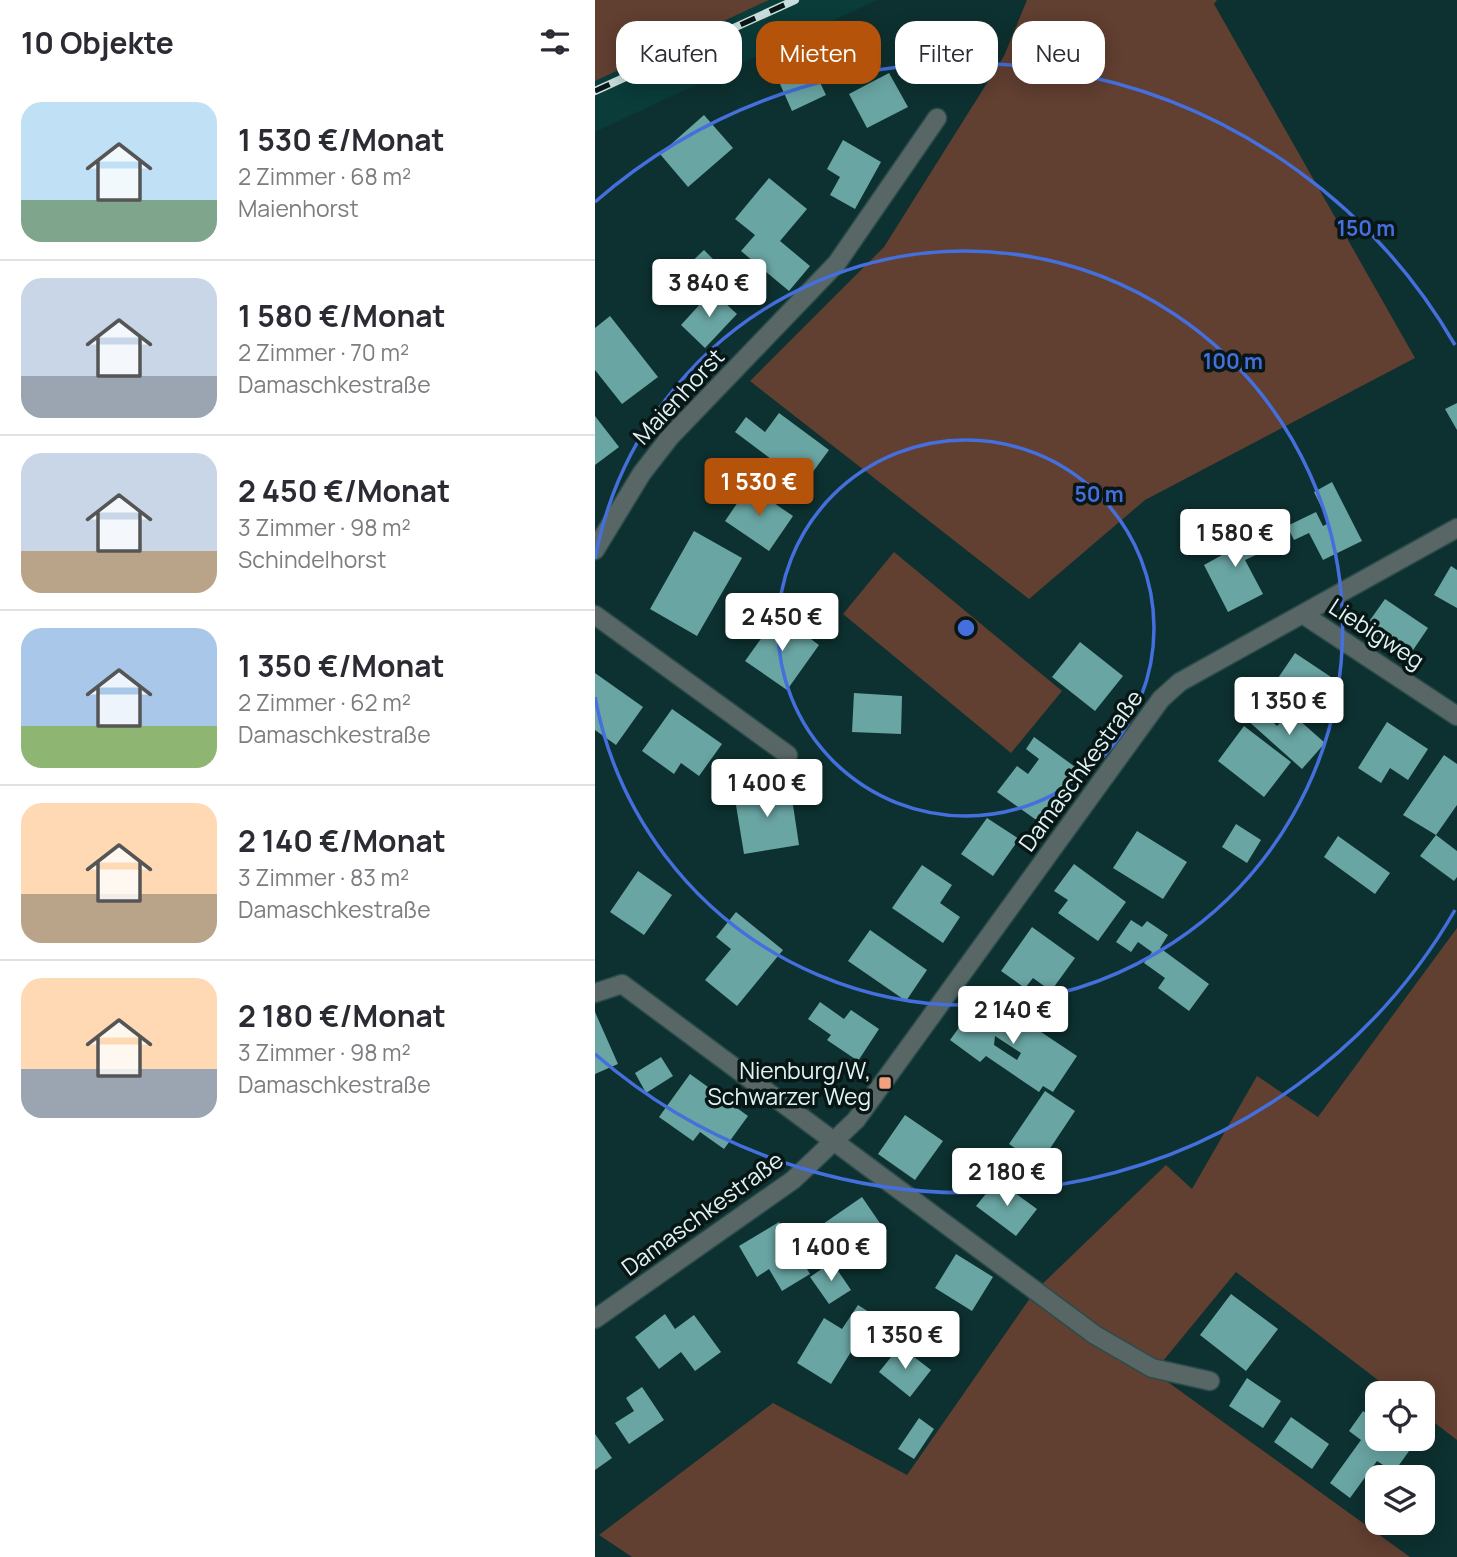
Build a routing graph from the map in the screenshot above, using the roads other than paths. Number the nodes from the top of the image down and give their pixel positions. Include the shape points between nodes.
1 (937, 118) dead end
2 (1457, 528) edge
3 (595, 550) edge
4 (595, 615) edge
5 (1304, 615) junction
6 (1457, 716) edge
7 (788, 755) dead end
8 (595, 993) edge
9 (834, 1143) junction
10 (595, 1319) edge
11 (1210, 1381) dead end

1 - 3 street, Maienhorst via 837,263 670,438 642,473
2 - 5 street, Damaschkestraße
4 - 7 street
5 - 6 street, Liebigweg
5 - 9 street, Damaschkestraße via 1180,682 1161,699 885,1083
8 - 9 street via 622,984
9 - 10 street, Damaschkestraße via 793,1180
9 - 11 street via 1095,1335 1153,1368

